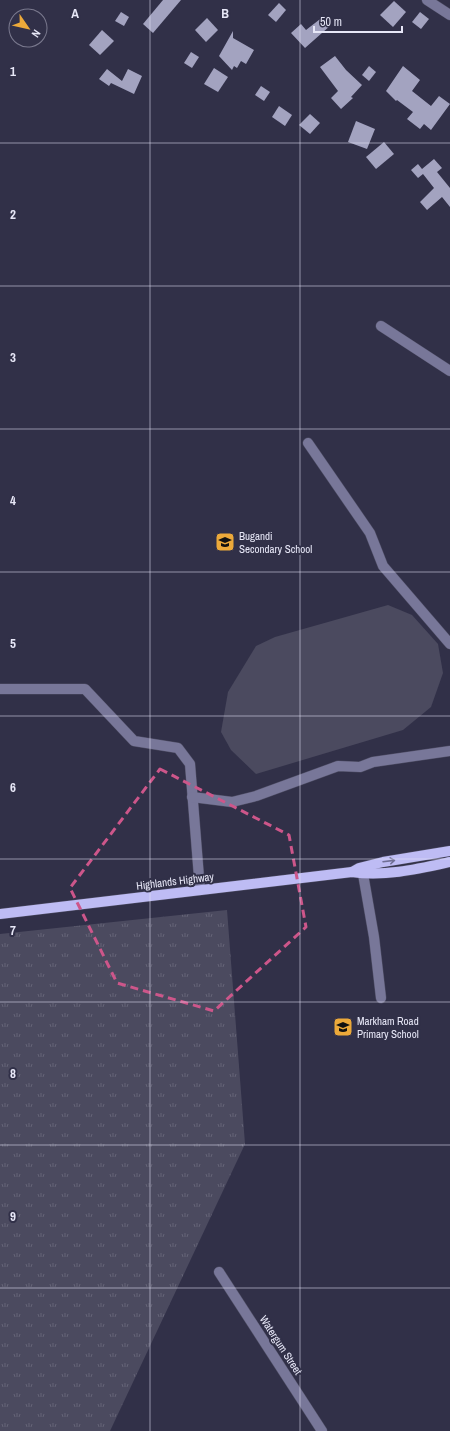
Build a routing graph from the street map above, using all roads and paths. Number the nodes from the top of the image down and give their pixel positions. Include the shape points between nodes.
1 (428, 0) edge
2 (450, 15) edge
3 (381, 326) dead end
4 (450, 371) edge
5 (308, 442) dead end
6 (450, 644) edge
7 (0, 689) edge
8 (450, 751) edge
9 (192, 796) junction
10 (450, 851) edge
11 (450, 862) edge
12 (352, 872) junction
13 (363, 874) junction
14 (200, 890) junction
15 (0, 914) edge
16 (381, 998) dead end
17 (219, 1272) dead end
18 (322, 1431) edge

1 - 2 street
3 - 4 street
5 - 6 street via 370,533 383,566
7 - 9 street via 85,689 134,741 178,748 190,764
8 - 9 street via 373,762 360,767 338,766 256,796 232,802
9 - 14 street
12 -> 10 main road, Highlands Highway via 383,862
11 - 13 main road, Highlands Highway via 388,873
12 - 13 main road, Highlands Highway
12 - 14 main road, Highlands Highway
13 - 16 street
14 - 15 main road, Highlands Highway
17 - 18 street, Watergum Street

